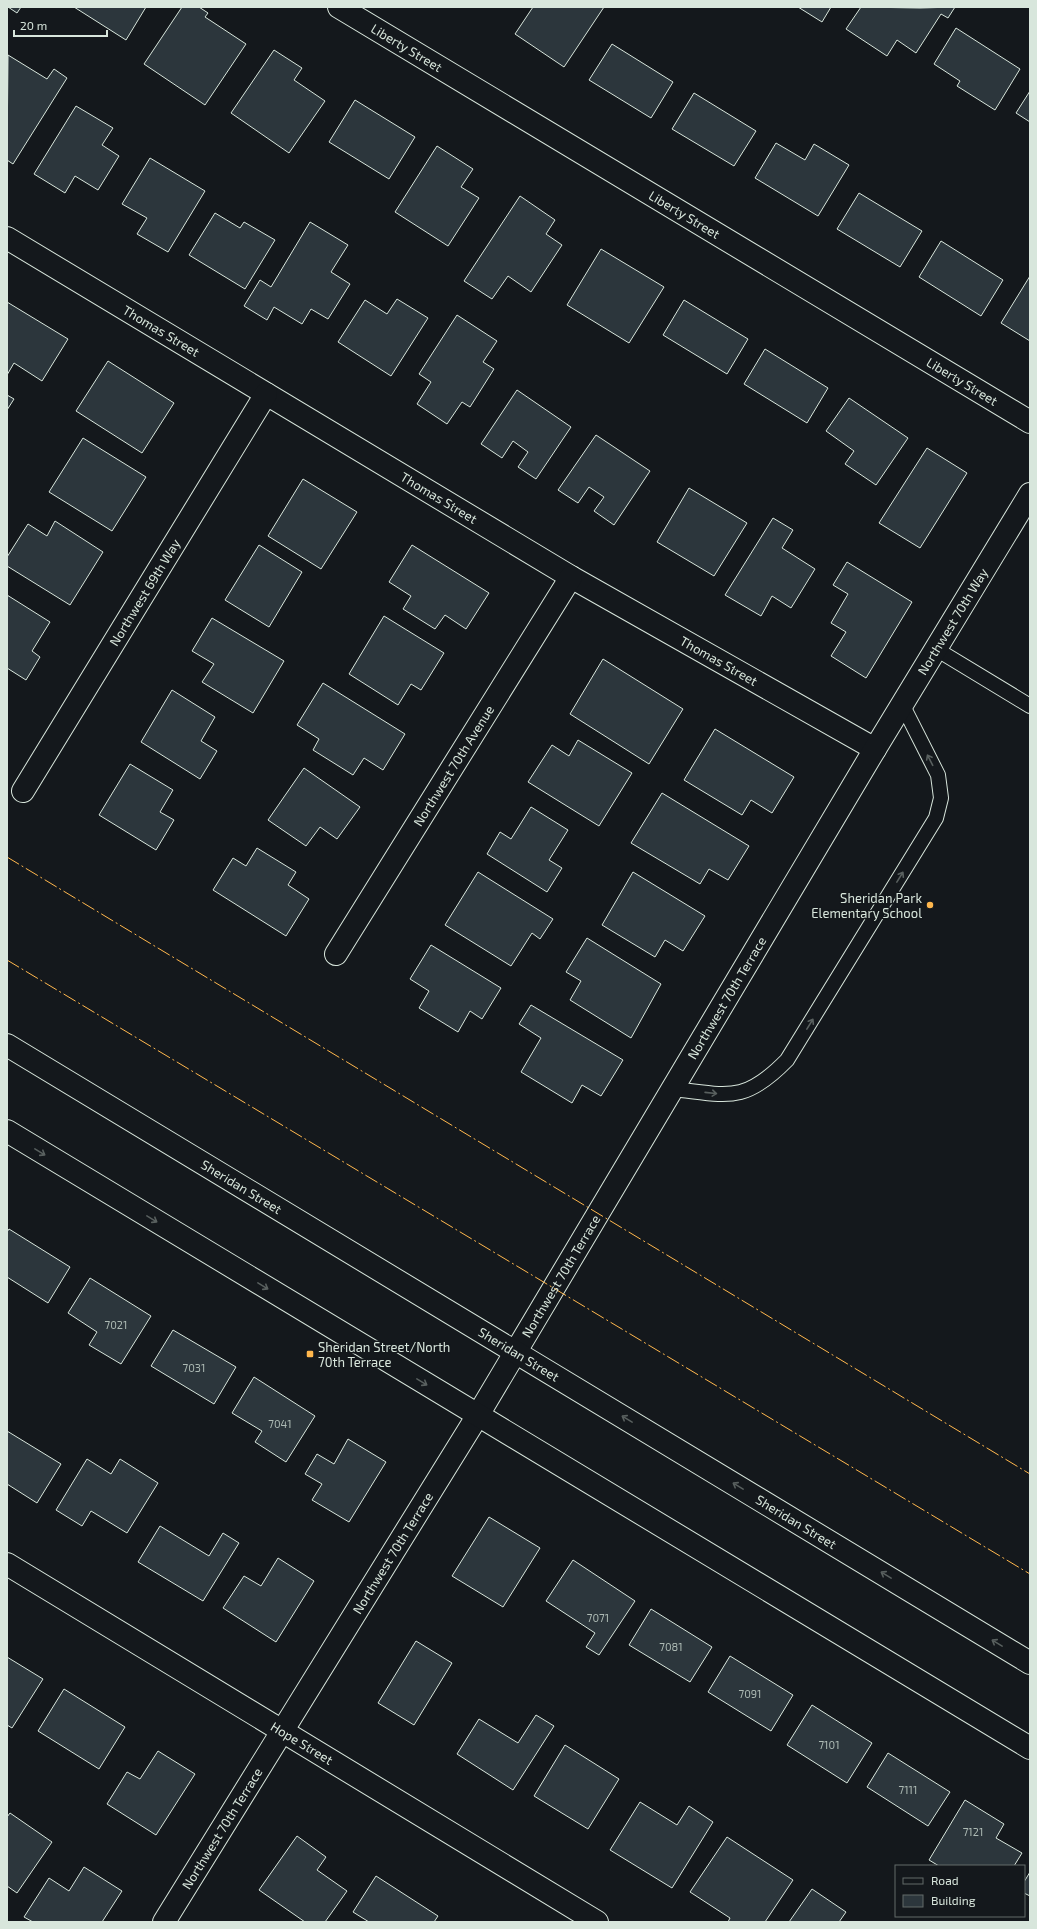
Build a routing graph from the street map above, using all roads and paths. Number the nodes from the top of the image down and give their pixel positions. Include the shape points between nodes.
1 (339, 7) edge
2 (7, 238) edge
3 (266, 394) junction
4 (1030, 422) edge
5 (1030, 494) edge
6 (571, 577) junction
7 (936, 649) junction
8 (902, 704) junction
9 (1030, 706) edge
10 (875, 749) junction
11 (23, 791) dead end
12 (336, 954) dead end
13 (7, 1045) edge
14 (673, 1089) junction
15 (7, 1132) edge
16 (516, 1351) junction
17 (478, 1415) junction
18 (7, 1564) edge
19 (1030, 1663) edge
20 (282, 1730) junction
21 (1030, 1748) edge
22 (164, 1922) edge
23 (597, 1922) edge

1 - 4 street, Liberty Street
2 - 3 street, Thomas Street
3 - 6 street, Thomas Street
3 - 11 street, Northwest 69th Way
5 - 7 street, Northwest 70th Way
6 - 10 street, Thomas Street
6 - 12 street, Northwest 70th Avenue
7 - 8 street, Northwest 70th Way
7 - 9 lane
8 - 10 street, Northwest 70th Way
14 -> 8 lane via 728,1095 751,1089 769,1079 787,1060 936,818 941,798 938,775
10 - 14 street, Northwest 70th Terrace
13 - 16 street, Sheridan Street
14 - 16 street, Northwest 70th Terrace
15 -> 17 street
16 - 17 street, Northwest 70th Terrace
19 -> 16 street, Sheridan Street
17 - 20 street, Northwest 70th Terrace
17 - 21 street
18 - 20 street, Hope Street
20 - 22 street, Northwest 70th Terrace
20 - 23 street, Hope Street

